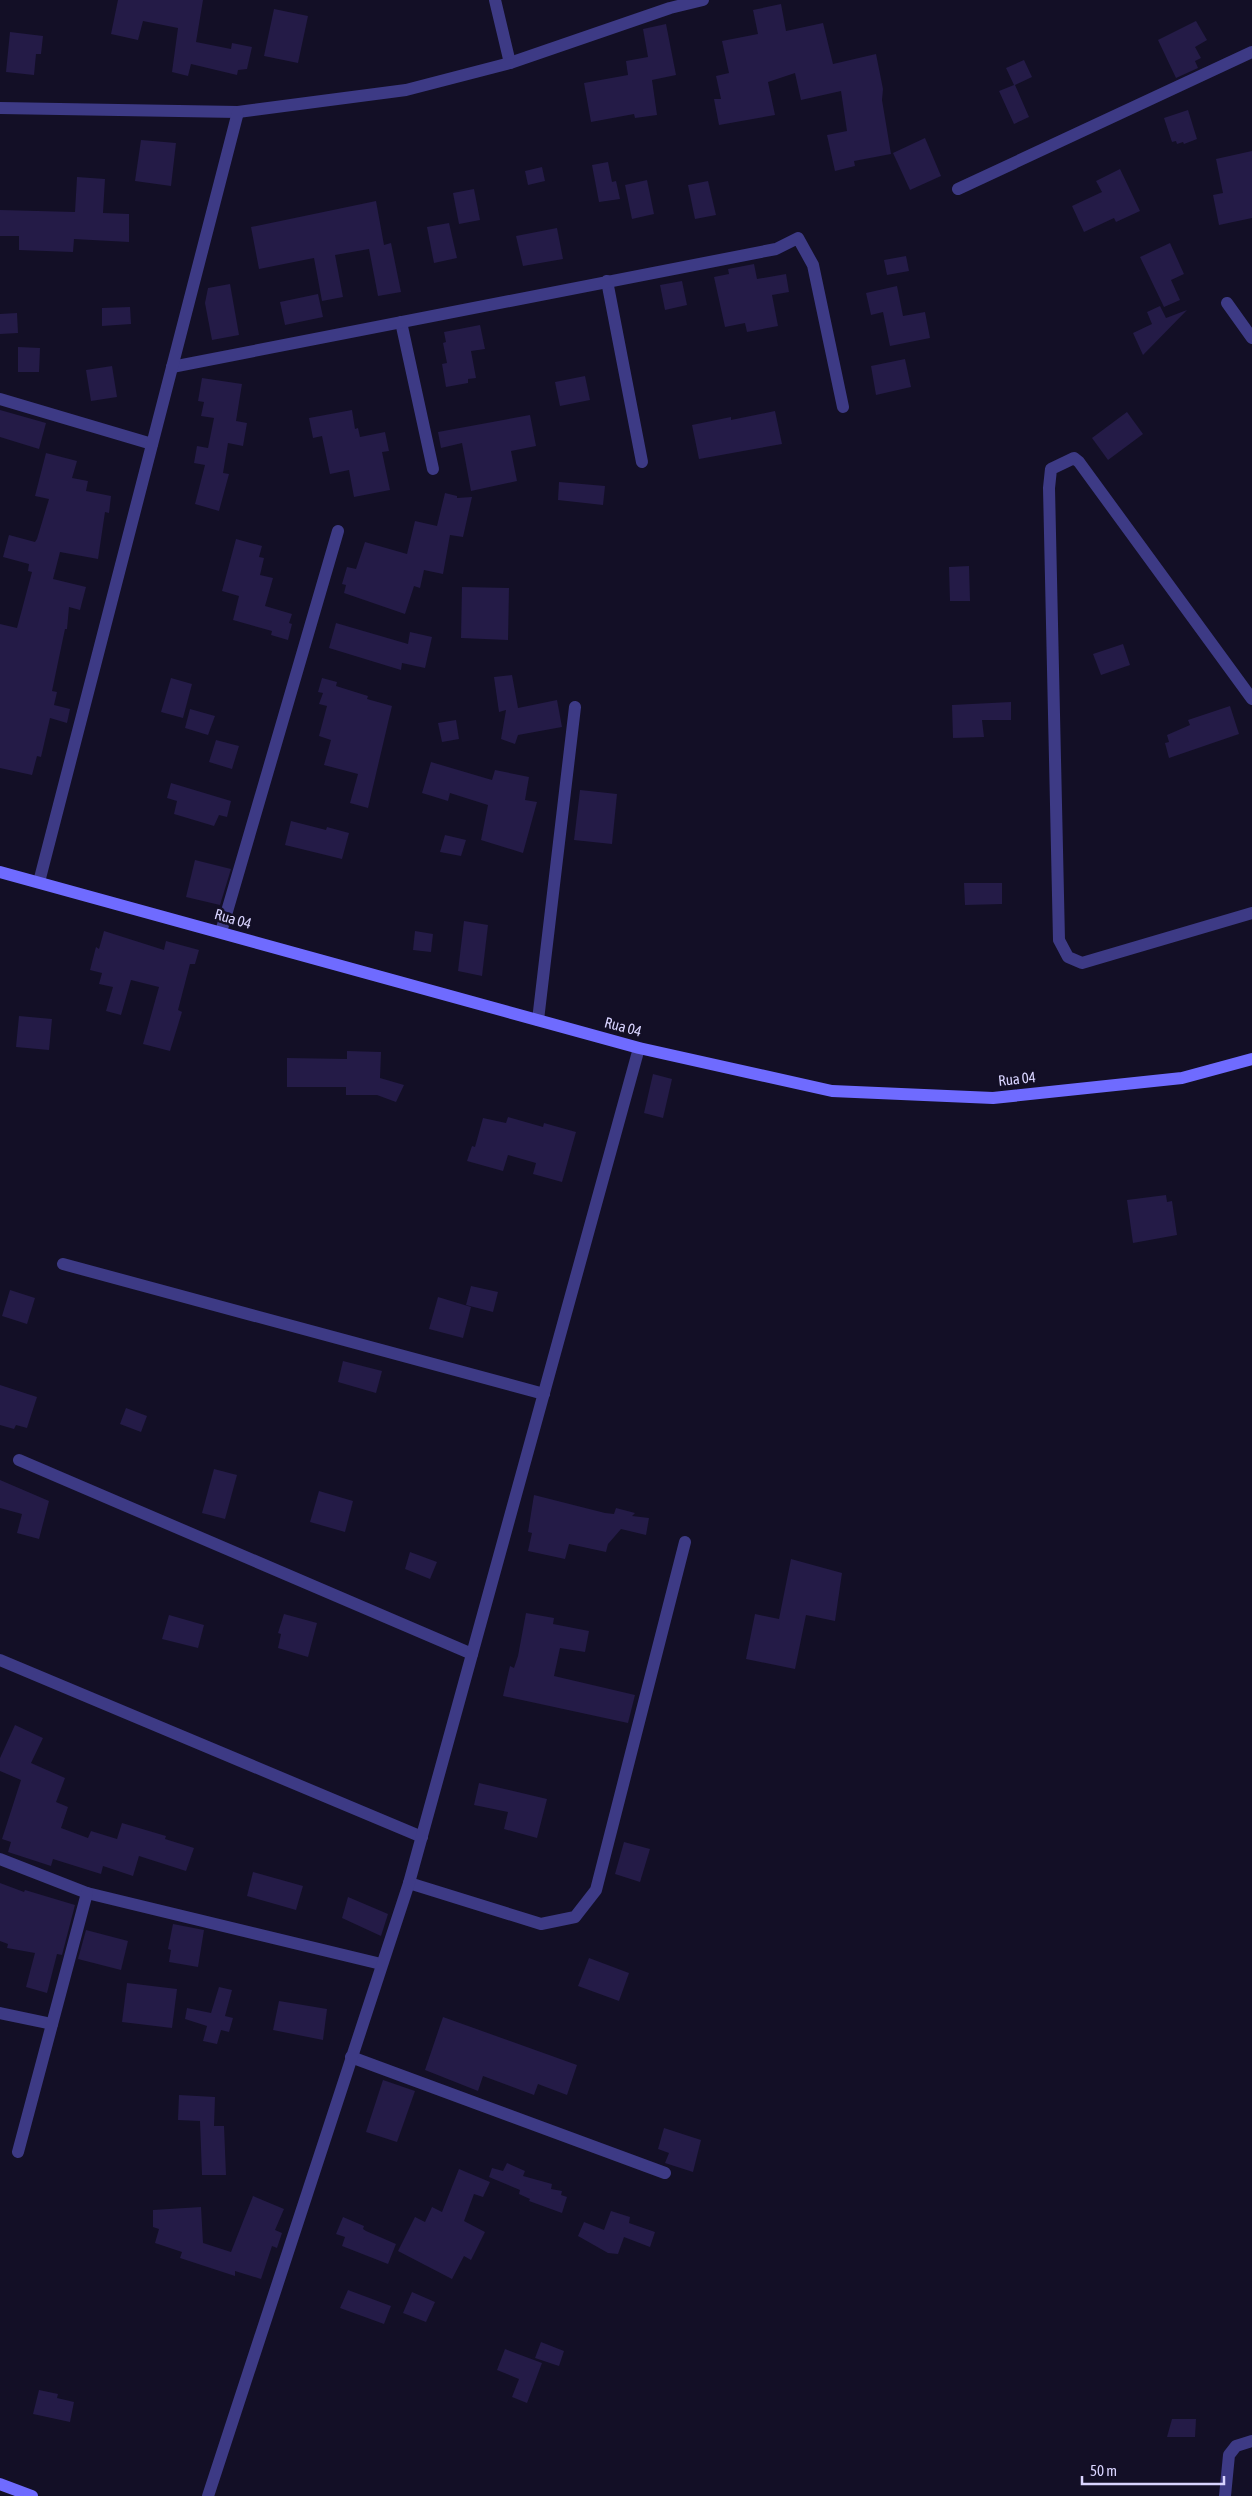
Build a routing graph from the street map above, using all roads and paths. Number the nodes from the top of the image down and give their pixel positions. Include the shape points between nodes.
1 (495, 0) edge
2 (703, 0) edge
3 (1252, 52) edge
4 (510, 63) junction
5 (0, 108) edge
6 (238, 112) junction
7 (958, 189) dead end
8 (607, 281) junction
9 (1226, 303) dead end
10 (401, 322) junction
11 (1252, 338) edge
12 (172, 367) junction
13 (0, 399) edge
14 (844, 407) dead end
15 (152, 444) junction
16 (642, 462) dead end
17 (433, 469) dead end
18 (338, 532) dead end
19 (1252, 699) edge
20 (575, 707) dead end
21 (0, 872) edge
22 (39, 882) junction
23 (1252, 913) edge
24 (221, 932) junction
25 (538, 1020) junction
26 (639, 1048) junction
27 (1252, 1059) edge
28 (63, 1264) dead end
29 (544, 1394) junction
30 (19, 1460) dead end
31 (684, 1542) dead end
32 (472, 1654) junction
33 (0, 1660) edge
34 (422, 1837) junction
35 (0, 1859) edge
36 (409, 1883) junction
37 (87, 1892) junction
38 (381, 1964) junction
39 (0, 2013) edge
40 (52, 2024) junction
41 (351, 2057) junction
42 (18, 2152) dead end
43 (665, 2173) dead end
44 (1252, 2441) edge
45 (0, 2484) edge
46 (32, 2496) edge
47 (208, 2496) edge
48 (1225, 2496) edge

1 - 4 street
2 - 4 street via 670,8
3 - 7 street
4 - 6 street via 406,90
5 - 6 street
6 - 12 street
8 - 10 street
8 - 14 street via 776,248 798,238 813,265
8 - 16 street
9 - 11 street
10 - 12 street
10 - 17 street
12 - 15 street
13 - 15 street
15 - 22 street
18 - 24 street
19 - 23 street via 1079,462 1074,458 1052,469 1049,488 1059,940 1068,957 1082,963
20 - 25 street
21 - 22 street, Rua 04
22 - 24 street, Rua 04
24 - 25 street, Rua 04
25 - 26 street, Rua 04
26 - 27 street, Rua 04 via 832,1091 993,1098 1182,1078
26 - 29 street
28 - 29 street
29 - 32 street
30 - 32 street
31 - 36 street via 596,1890 575,1917 541,1924
32 - 34 street
33 - 34 street
34 - 36 street
35 - 37 street
36 - 38 street
37 - 38 street
37 - 40 street
38 - 41 street
39 - 40 street
40 - 42 street
41 - 43 street
41 - 47 street
44 - 48 street via 1236,2446 1229,2455
45 - 46 street

